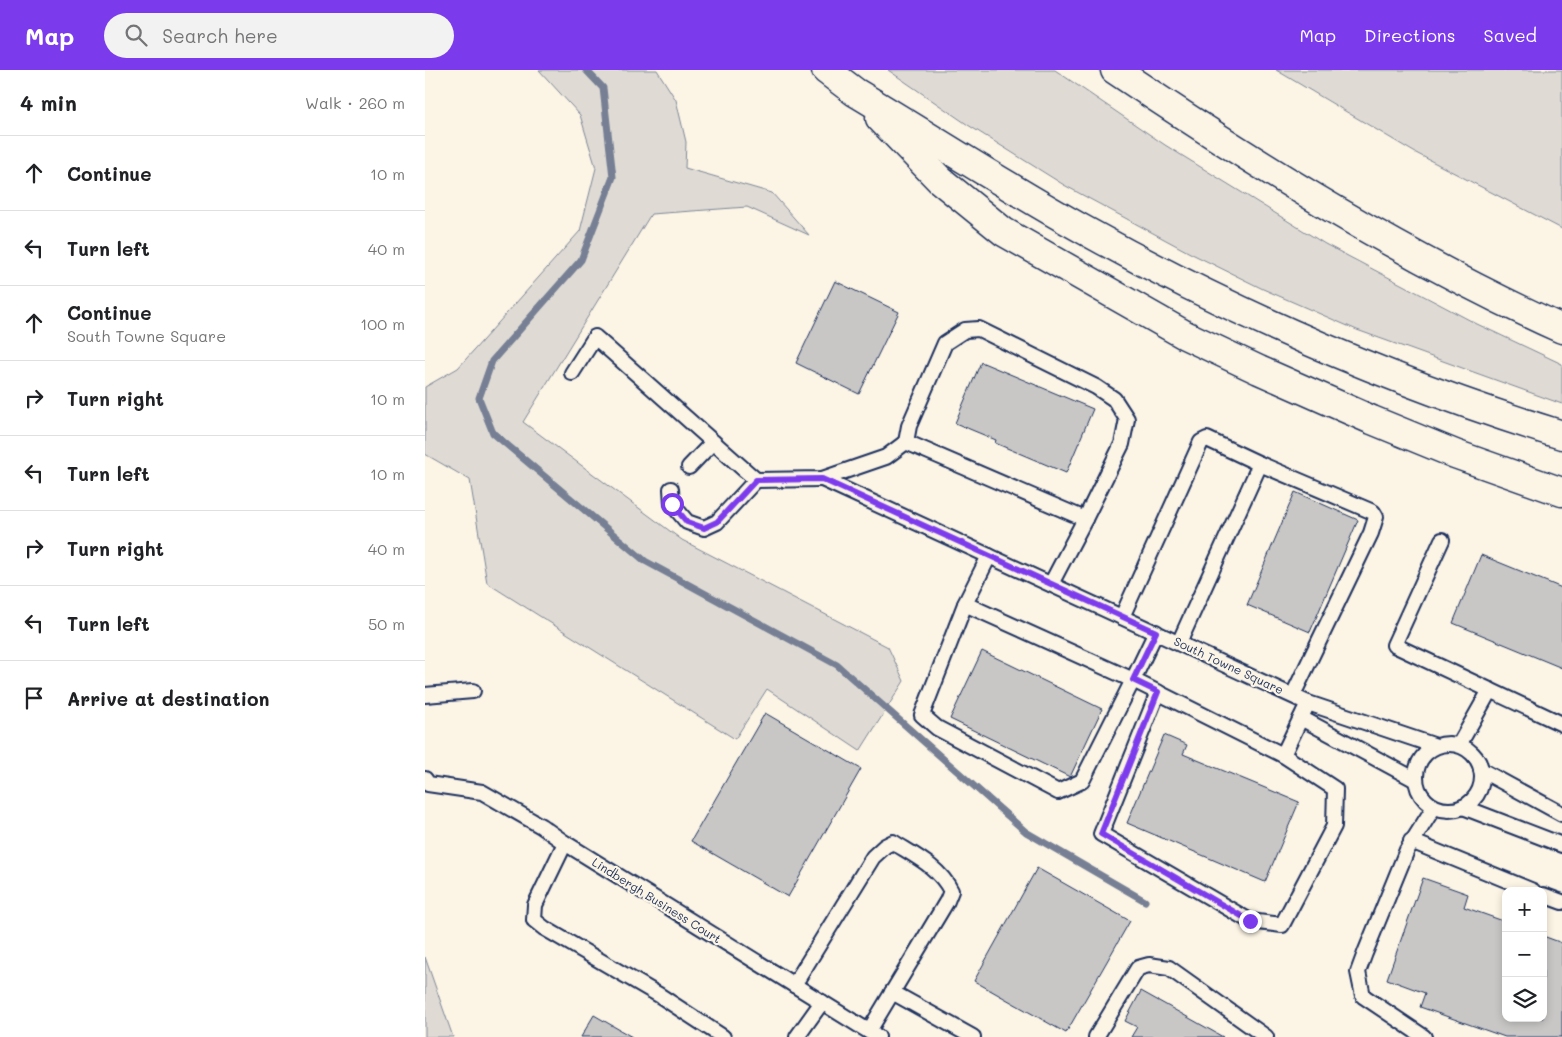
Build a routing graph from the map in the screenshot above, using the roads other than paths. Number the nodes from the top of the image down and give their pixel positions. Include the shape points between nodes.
1 (826, 70) edge
2 (1115, 70) edge
3 (855, 92) junction
4 (1532, 315) junction
5 (1562, 323) edge
6 (1562, 329) edge
7 (572, 373) dead end
8 (1562, 434) edge
9 (713, 442) junction
10 (906, 442) junction
11 (1261, 464) junction
12 (689, 467) dead end
13 (822, 479) junction
14 (756, 480) junction
15 (671, 490) dead end
16 (1562, 492) edge
17 (1085, 519) junction
18 (1442, 540) dead end
19 (989, 556) junction
20 (1051, 584) junction
21 (965, 604) junction
22 (1123, 616) junction
23 (1156, 632) junction
24 (1179, 643) junction
25 (1133, 680) junction
26 (1490, 690) junction
27 (473, 691) dead end
28 (1158, 692) junction
29 (425, 695) edge
30 (1293, 695) junction
31 (1308, 703) junction
32 (1301, 718) junction
33 (1562, 724) edge
34 (1459, 745) junction
35 (1436, 746) junction
36 (1283, 755) junction
37 (1481, 770) junction
38 (1416, 780) junction
39 (427, 782) edge
40 (1433, 807) junction
41 (1463, 807) junction
42 (1562, 814) edge
43 (1411, 841) junction
44 (565, 843) junction
45 (1562, 845) edge
46 (1523, 887) edge
47 (1547, 896) edge
48 (1562, 902) edge
49 (794, 985) junction
50 (892, 992) junction
51 (822, 1002) junction
52 (873, 1034) edge
53 (723, 1037) edge
54 (797, 1037) edge
55 (973, 1037) edge
56 (1096, 1037) edge
57 (1266, 1037) edge
58 (1424, 1037) edge

1 - 3 highway
2 - 4 highway via 1308,195 1422,259
3 - 8 highway via 1085,231 1199,290 1333,351 1440,394
3 - 16 highway via 941,180 1004,232 1091,282 1185,335 1259,370 1455,454
4 - 5 highway
4 - 6 highway
7 - 9 lane via 595,337
9 - 12 lane
9 - 14 lane
10 - 13 lane via 886,457
10 - 17 lane
10 - 17 lane via 909,426 945,343 965,330 979,328 1096,387 1114,399 1127,419 1122,444
11 - 22 lane via 1207,439 1201,442
11 - 24 lane
11 - 30 lane via 1373,512 1375,517 1371,533
13 - 14 lane
13 - 19 lane, South Towne Square
14 - 15 lane via 717,522 704,528 687,522 672,504
17 - 20 lane
18 - 26 lane via 1394,645
19 - 20 lane, South Towne Square
19 - 21 lane
20 - 22 lane, South Towne Square
21 - 25 lane
21 - 25 lane via 922,715 937,728 1059,792 1082,781
22 - 23 lane, South Towne Square
23 - 24 lane, South Towne Square
23 - 25 lane
24 - 30 lane, South Towne Square
25 - 28 lane
26 - 33 lane
26 - 34 lane
27 - 29 lane
28 - 36 lane
28 - 36 lane via 1101,834 1250,921 1282,925 1335,826 1335,789
30 - 31 lane, South Towne Square
31 - 32 lane
31 - 35 lane, South Towne Square
32 - 36 lane
32 - 38 lane
34 - 35 lane, South Towne Square
34 - 37 lane via 1477,759
35 - 38 lane via 1419,762
37 - 41 lane via 1479,790
37 - 42 lane
38 - 40 lane via 1424,800
39 - 44 lane, Lindbergh Business Court via 482,792
40 - 41 lane via 1445,810
40 - 43 lane
41 - 45 lane
43 - 46 lane
43 - 58 lane via 1359,972 1363,996
44 - 49 lane, Lindbergh Business Court
44 - 53 lane via 535,905 534,920
47 - 48 lane
49 - 50 lane via 873,857 893,842 936,869 951,890
49 - 51 lane, Lindbergh Business Court
50 - 52 lane
50 - 55 lane
51 - 52 lane, Lindbergh Business Court
51 - 54 lane
56 - 57 lane via 1138,968 1149,965 1169,968

